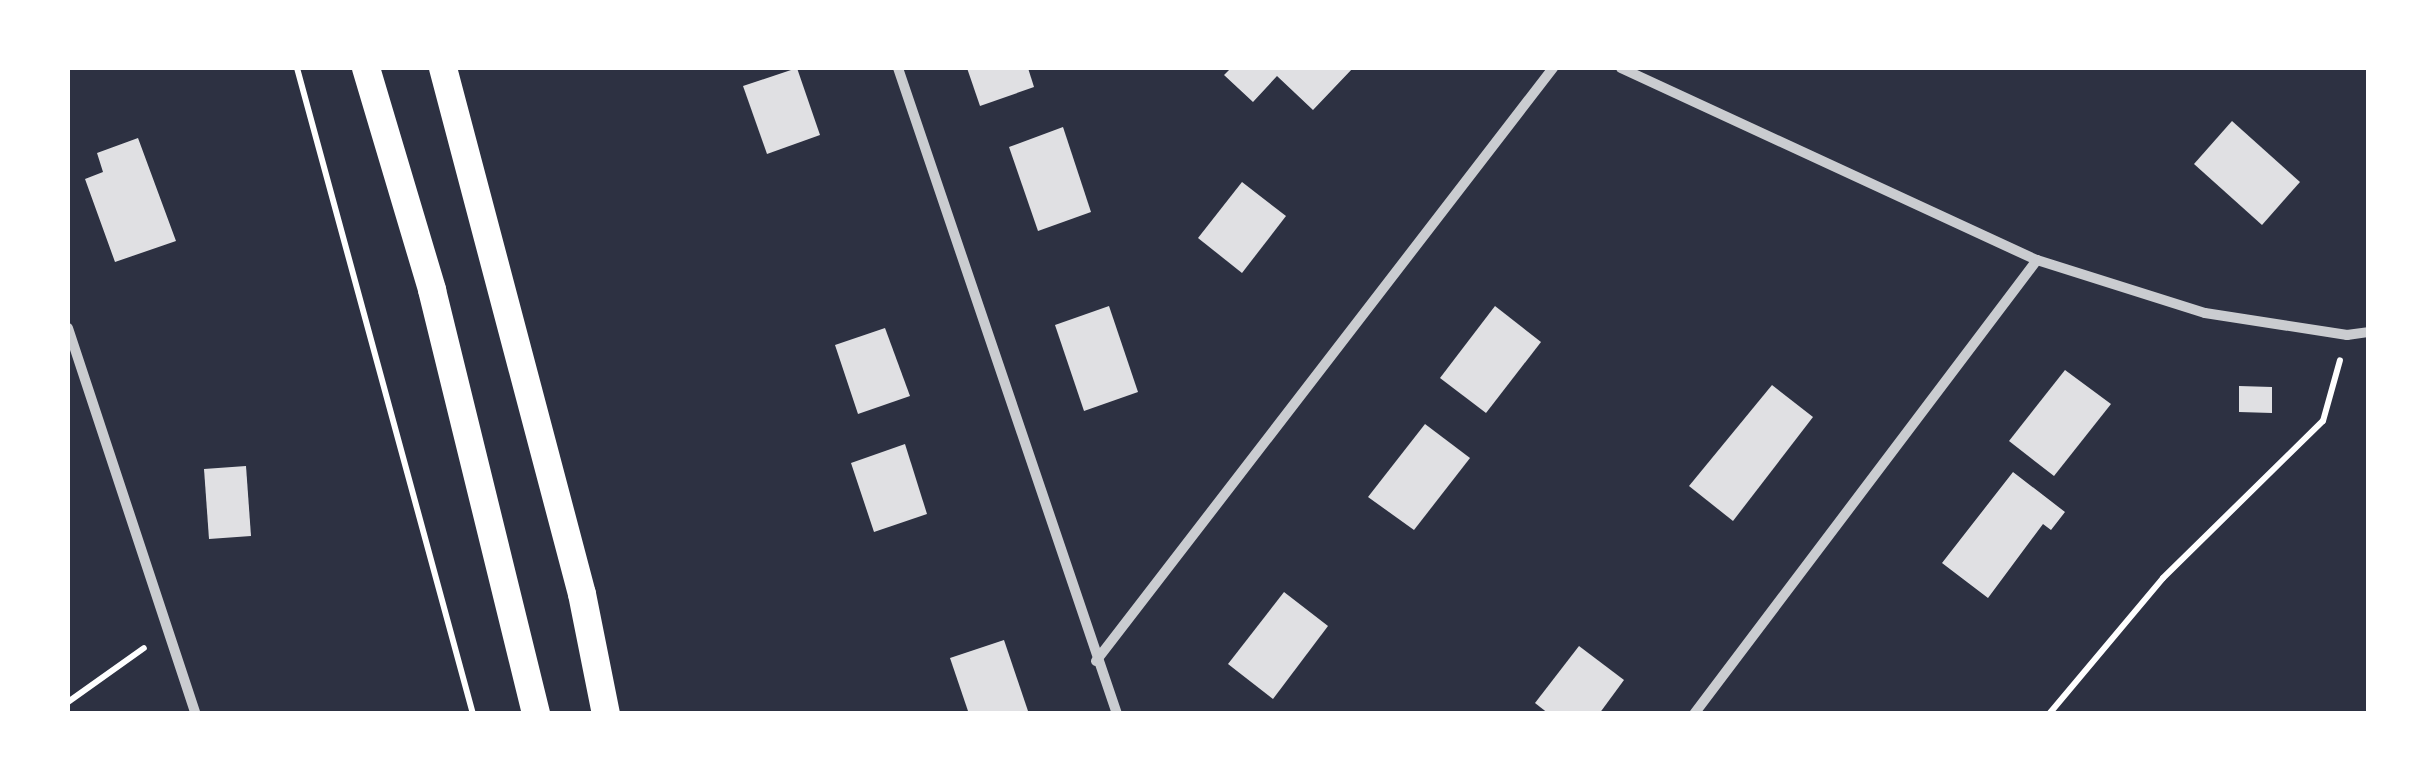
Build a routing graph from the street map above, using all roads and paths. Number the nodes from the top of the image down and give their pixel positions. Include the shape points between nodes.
1 (297, 68) edge
2 (366, 68) edge
3 (443, 68) edge
4 (898, 68) edge
5 (1553, 68) edge
6 (1621, 68) edge
7 (2036, 260) junction
8 (68, 328) edge
9 (2368, 332) edge
10 (2347, 334) junction
11 (168, 630) junction
12 (1096, 661) junction
13 (68, 702) edge
14 (196, 714) edge
15 (473, 714) edge
16 (536, 714) edge
17 (606, 714) edge
18 (1117, 714) edge
19 (1694, 714) edge
20 (2049, 714) edge

1 - 15 path
2 - 16 highway via 442,327
3 - 17 highway via 582,594
4 - 12 street
5 - 12 street
6 - 7 street
7 - 10 street via 2205,313
7 - 19 street
8 - 11 street
9 - 10 street
10 - 20 path via 2322,421 2163,578
11 - 13 path
11 - 14 street
12 - 18 street

